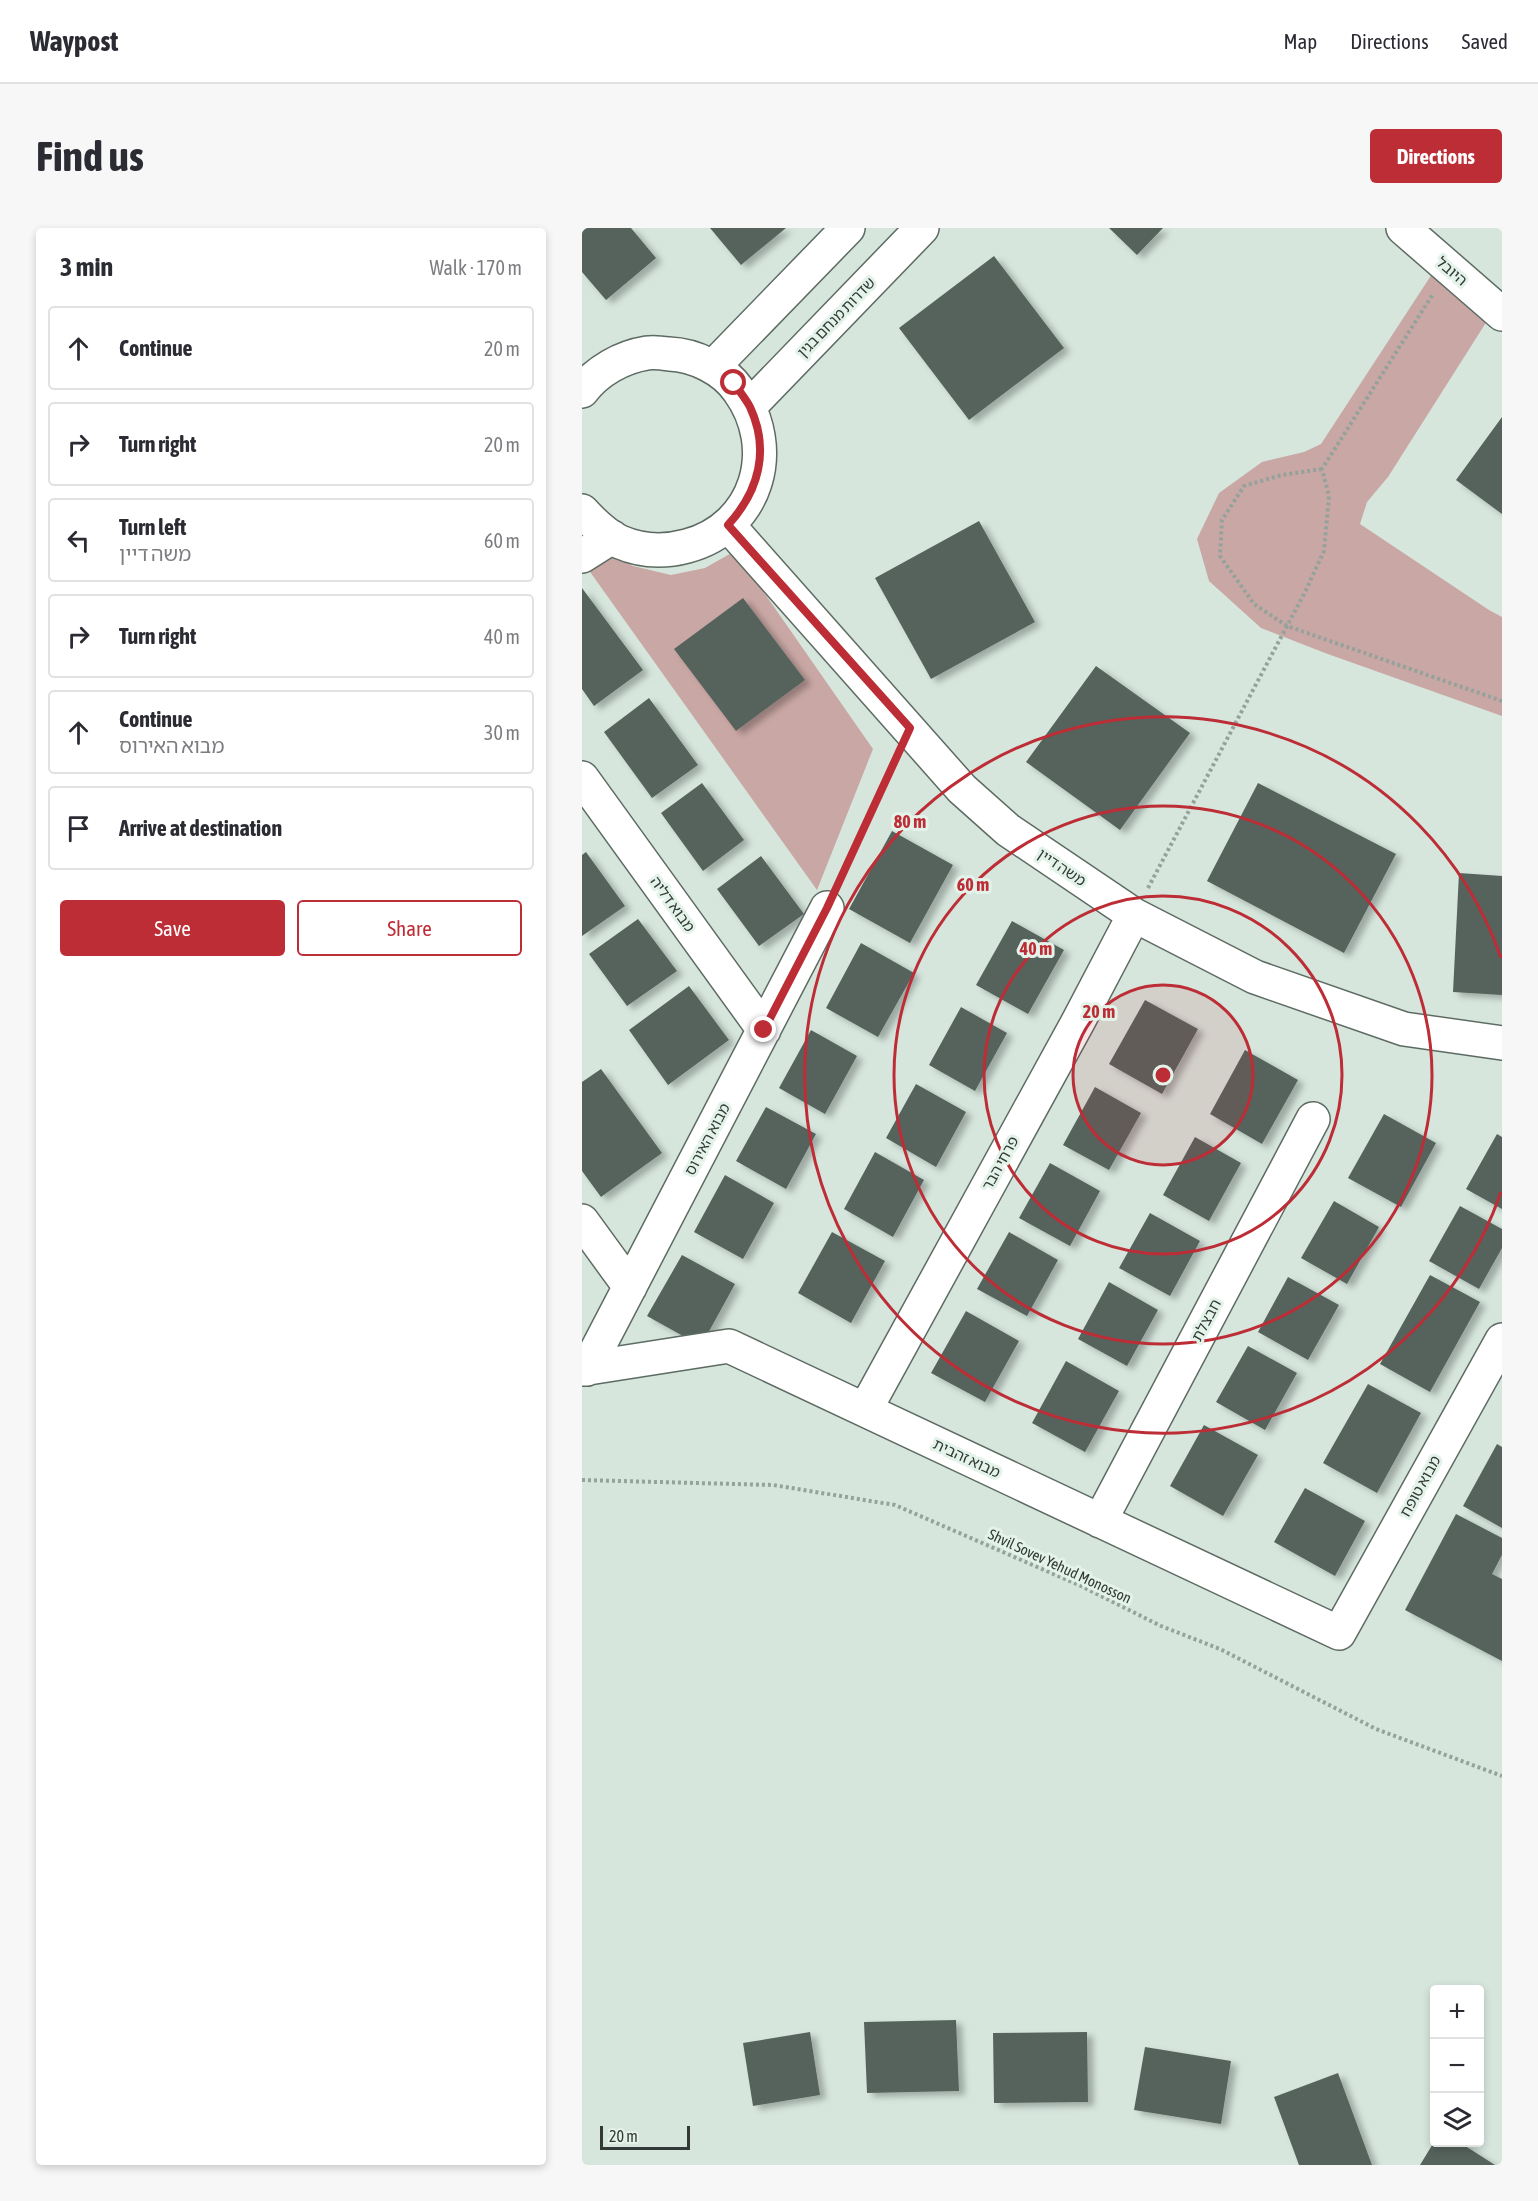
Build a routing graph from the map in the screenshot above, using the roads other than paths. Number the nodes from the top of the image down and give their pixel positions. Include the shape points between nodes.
1 (848, 228) edge
2 (922, 228) edge
3 (1403, 228) edge
4 (1502, 314) edge
5 (712, 367) junction
6 (584, 383) edge
7 (750, 406) junction
8 (582, 511) edge
9 (728, 525) junction
10 (612, 537) junction
11 (582, 556) edge
12 (582, 778) edge
13 (827, 908) road end
14 (1134, 915) junction
15 (764, 1030) junction
16 (1502, 1043) edge
17 (1313, 1119) dead end
18 (582, 1221) edge
19 (630, 1287) junction
20 (1502, 1340) edge
21 (585, 1369) edge
22 (865, 1410) junction
23 (1100, 1521) junction
24 (1339, 1633) joint

1 - 5 street
2 - 7 street, שדרות מנחם בגין
3 - 4 street, היובל
5 - 6 street via 681,354 647,352 615,363
5 - 7 street via 734,383
7 - 9 street via 759,432 760,459 755,485
8 - 10 street
9 - 10 street via 700,543 673,550 646,550
9 - 14 street, משה דיין via 962,789 1008,830
10 - 11 street
12 - 15 street, מבוא דליה
13 - 15 street, מבוא האירוס
14 - 16 street, משה דיין via 1255,977 1404,1029
14 - 22 street, פרחי הבר
15 - 19 street, מבוא האירוס
17 - 23 street, חבצלת
18 - 19 street
19 - 21 street, מבוא האירוס
20 - 24 street, מבוא טופח
21 - 22 street, מבוא זהבית via 729,1346
22 - 23 street, מבוא זהבית
23 - 24 street, מבוא זהבית

